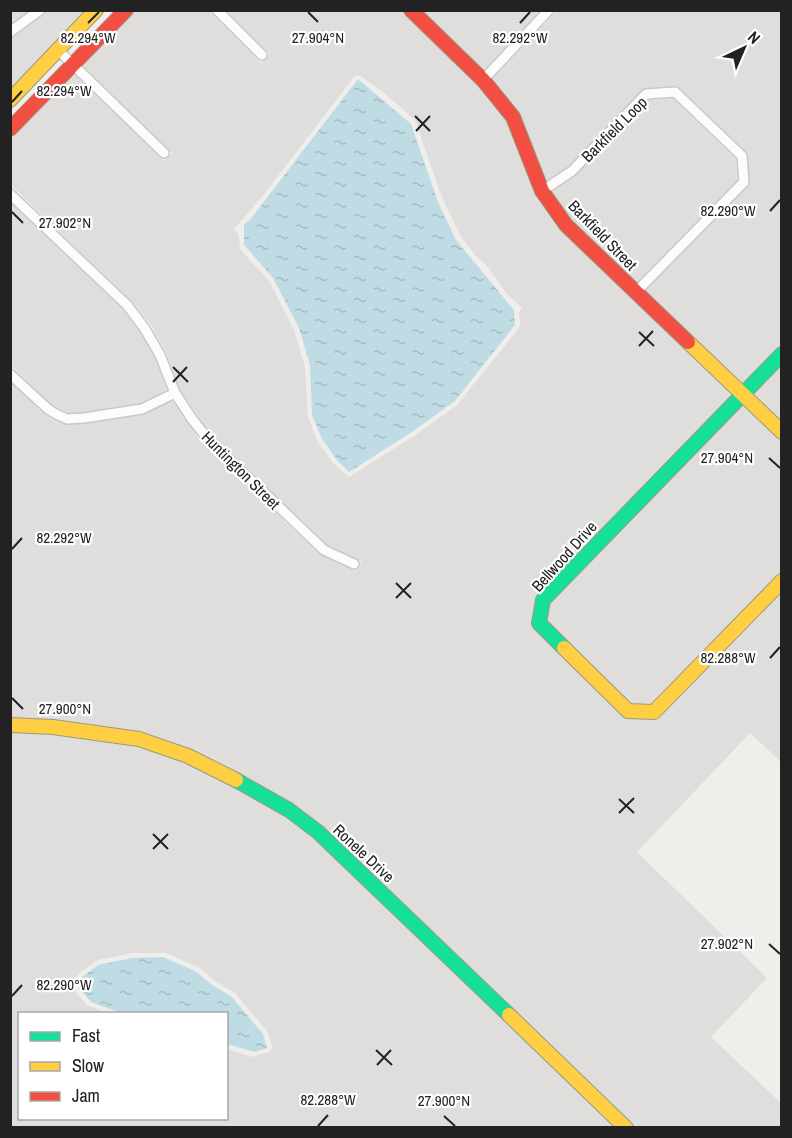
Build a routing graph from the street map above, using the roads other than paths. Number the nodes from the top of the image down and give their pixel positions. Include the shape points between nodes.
1 (40, 10) edge
2 (96, 10) edge
3 (126, 10) edge
4 (217, 10) edge
5 (411, 10) edge
6 (549, 10) edge
7 (10, 32) edge
8 (58, 50) junction
9 (262, 55) dead end
10 (73, 64) junction
11 (483, 80) junction
12 (10, 100) edge
13 (10, 129) edge
14 (164, 153) dead end
15 (542, 191) junction
16 (10, 194) edge
17 (636, 292) junction
18 (782, 354) edge
19 (10, 374) edge
20 (175, 393) junction
21 (743, 394) junction
22 (782, 432) edge
23 (354, 564) dead end
24 (782, 581) edge
25 (10, 725) edge
26 (626, 1128) edge

1 - 7 street
2 - 8 street
3 - 10 street
4 - 9 street
5 - 11 street, Barkfield Street
6 - 11 street
8 - 10 street
8 - 12 street
10 - 13 street
10 - 14 street
11 - 15 street, Barkfield Street via 513,117
15 - 17 street, Barkfield Street via 566,225
15 - 17 street, Barkfield Loop via 572,171 646,94 675,92 741,156 744,182
16 - 20 street, Huntington Street via 127,305 160,354
17 - 21 street, Barkfield Street
18 - 21 street, Bellwood Drive
19 - 20 street via 48,409 67,419 142,409
20 - 23 street, Huntington Street via 207,438 324,550
21 - 22 street, Barkfield Street
21 - 24 street, Bellwood Drive via 543,600 539,623 628,711 654,712
25 - 26 street, Ronele Drive via 139,739 188,756 289,810 343,855

